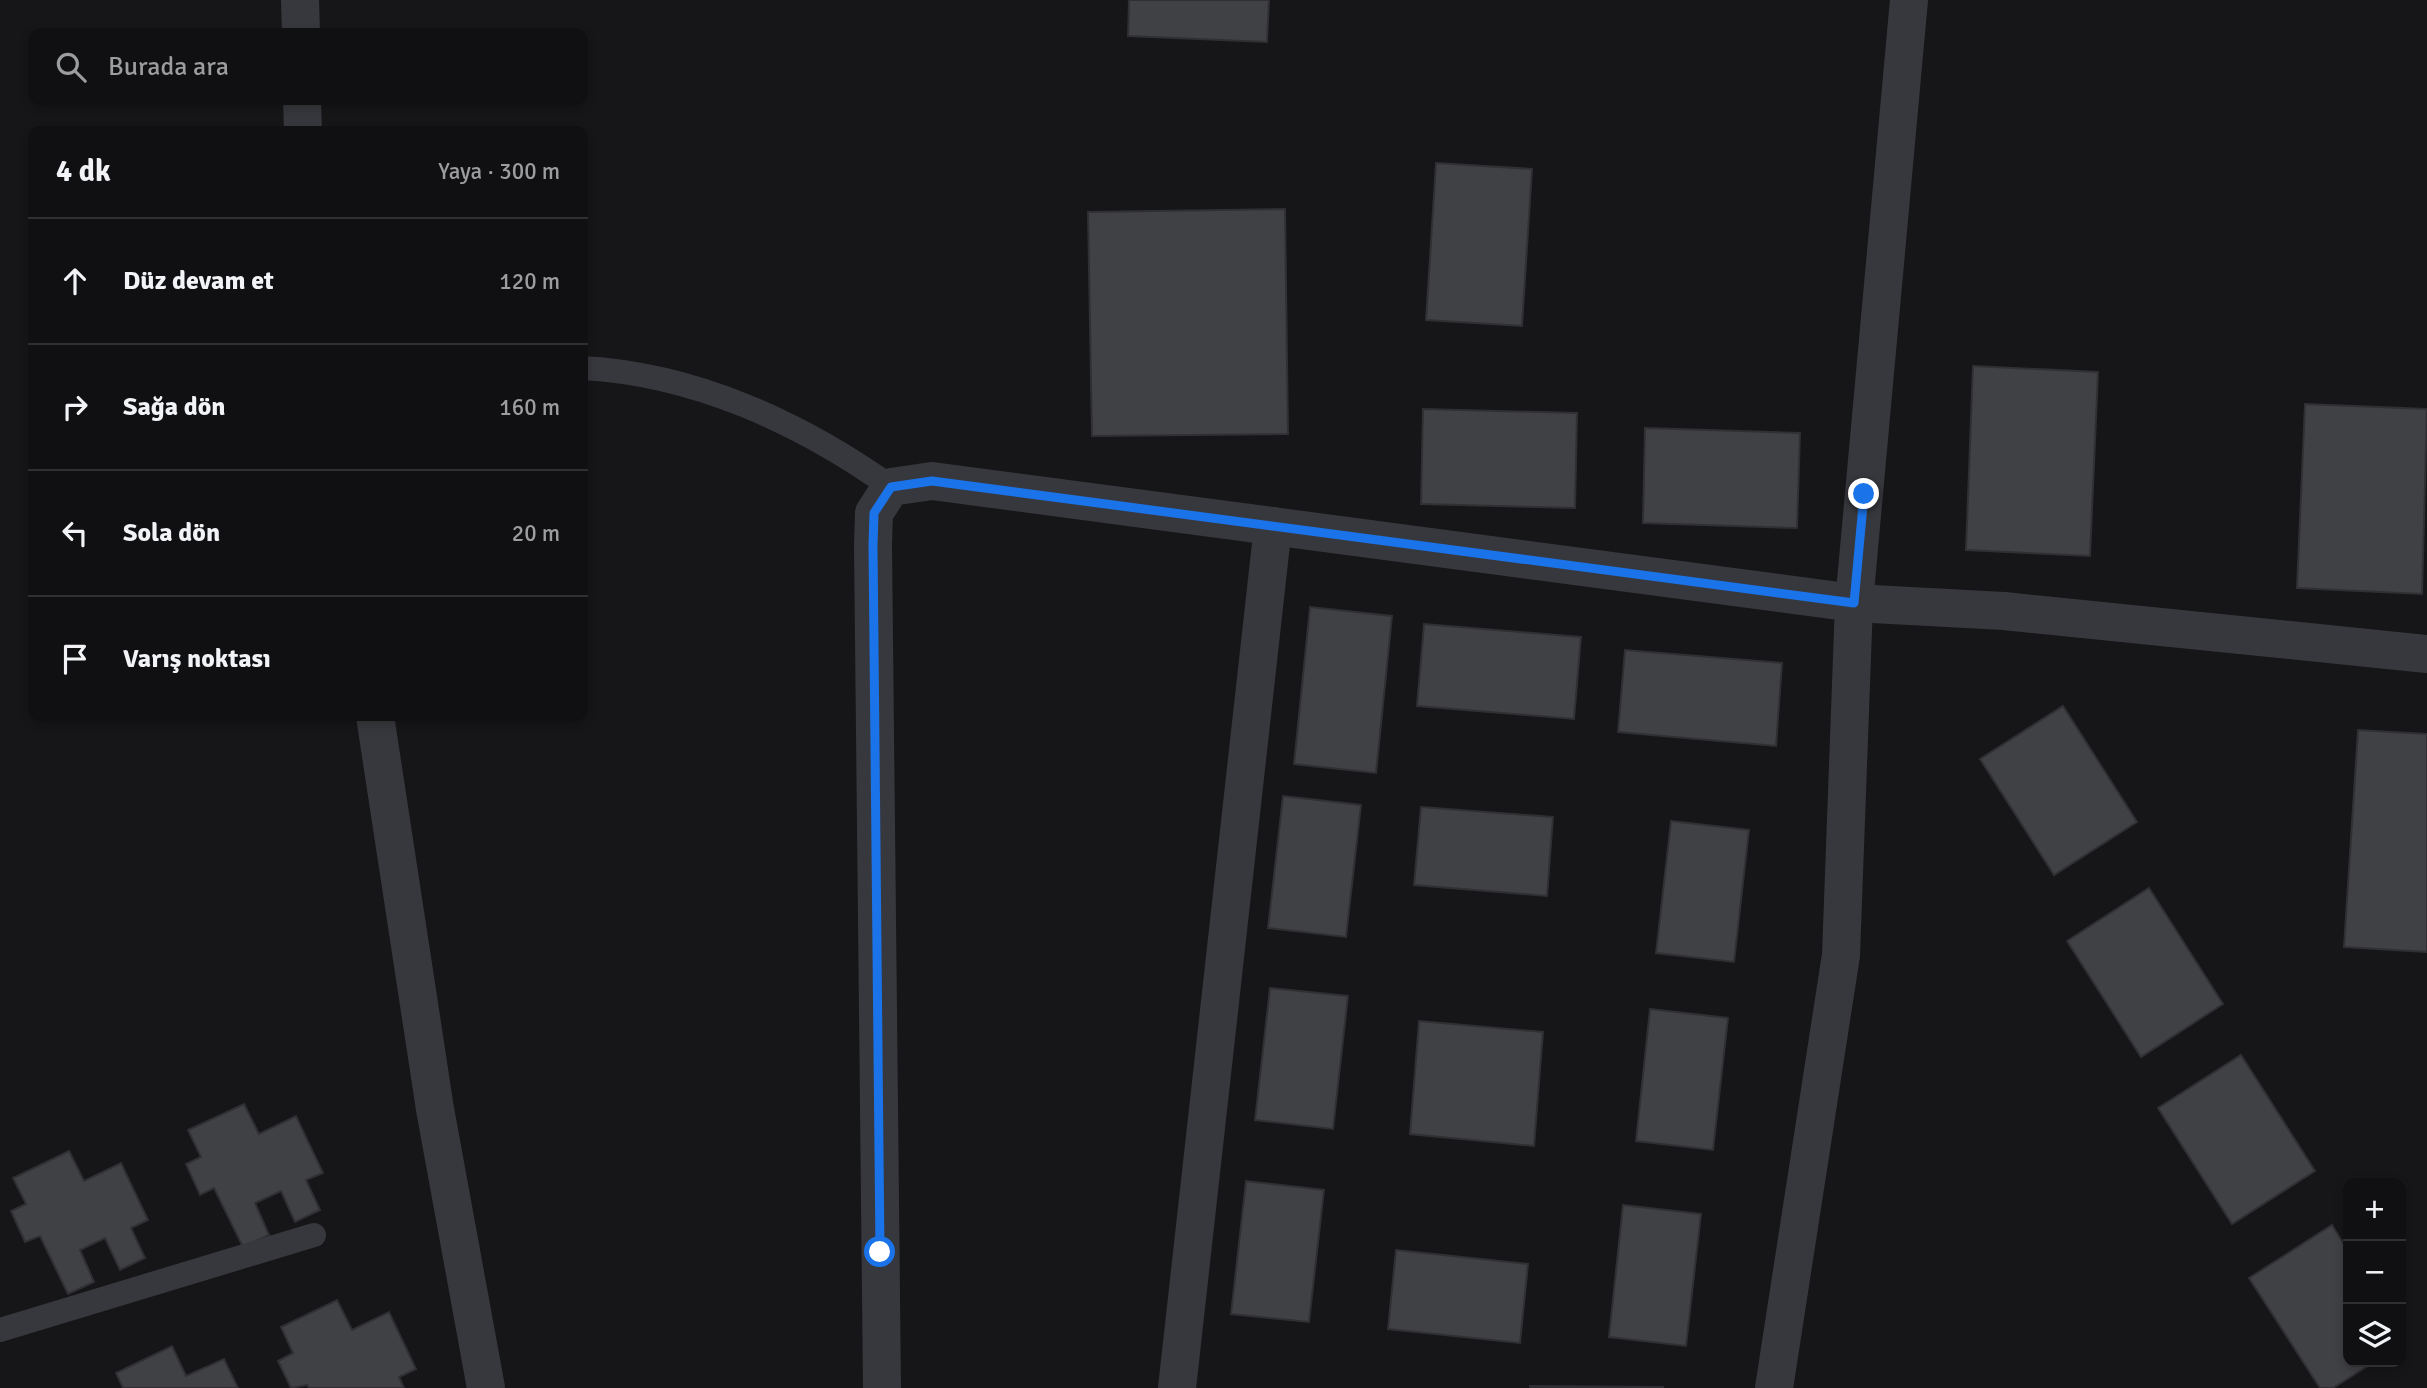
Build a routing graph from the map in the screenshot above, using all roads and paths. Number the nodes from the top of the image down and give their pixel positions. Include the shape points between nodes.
1 (300, 0) edge
2 (1909, 0) edge
3 (301, 28) edge
4 (302, 105) edge
5 (303, 126) edge
6 (588, 369) edge
7 (891, 487) junction
8 (1273, 526) junction
9 (1854, 603) junction
10 (2427, 654) edge
11 (376, 721) edge
12 (314, 1234) dead end
13 (0, 1330) edge
14 (486, 1388) edge
15 (882, 1388) edge
16 (1177, 1388) edge
17 (1774, 1388) edge

1 - 3 street
2 - 9 street
4 - 5 street
6 - 7 lane via 688,386 732,401 816,438
7 - 8 street via 932,481
7 - 15 street via 874,513 873,545
8 - 9 street
8 - 16 street
9 - 10 street via 2004,611
9 - 17 street via 1841,955
11 - 14 street via 435,1109
12 - 13 lane

